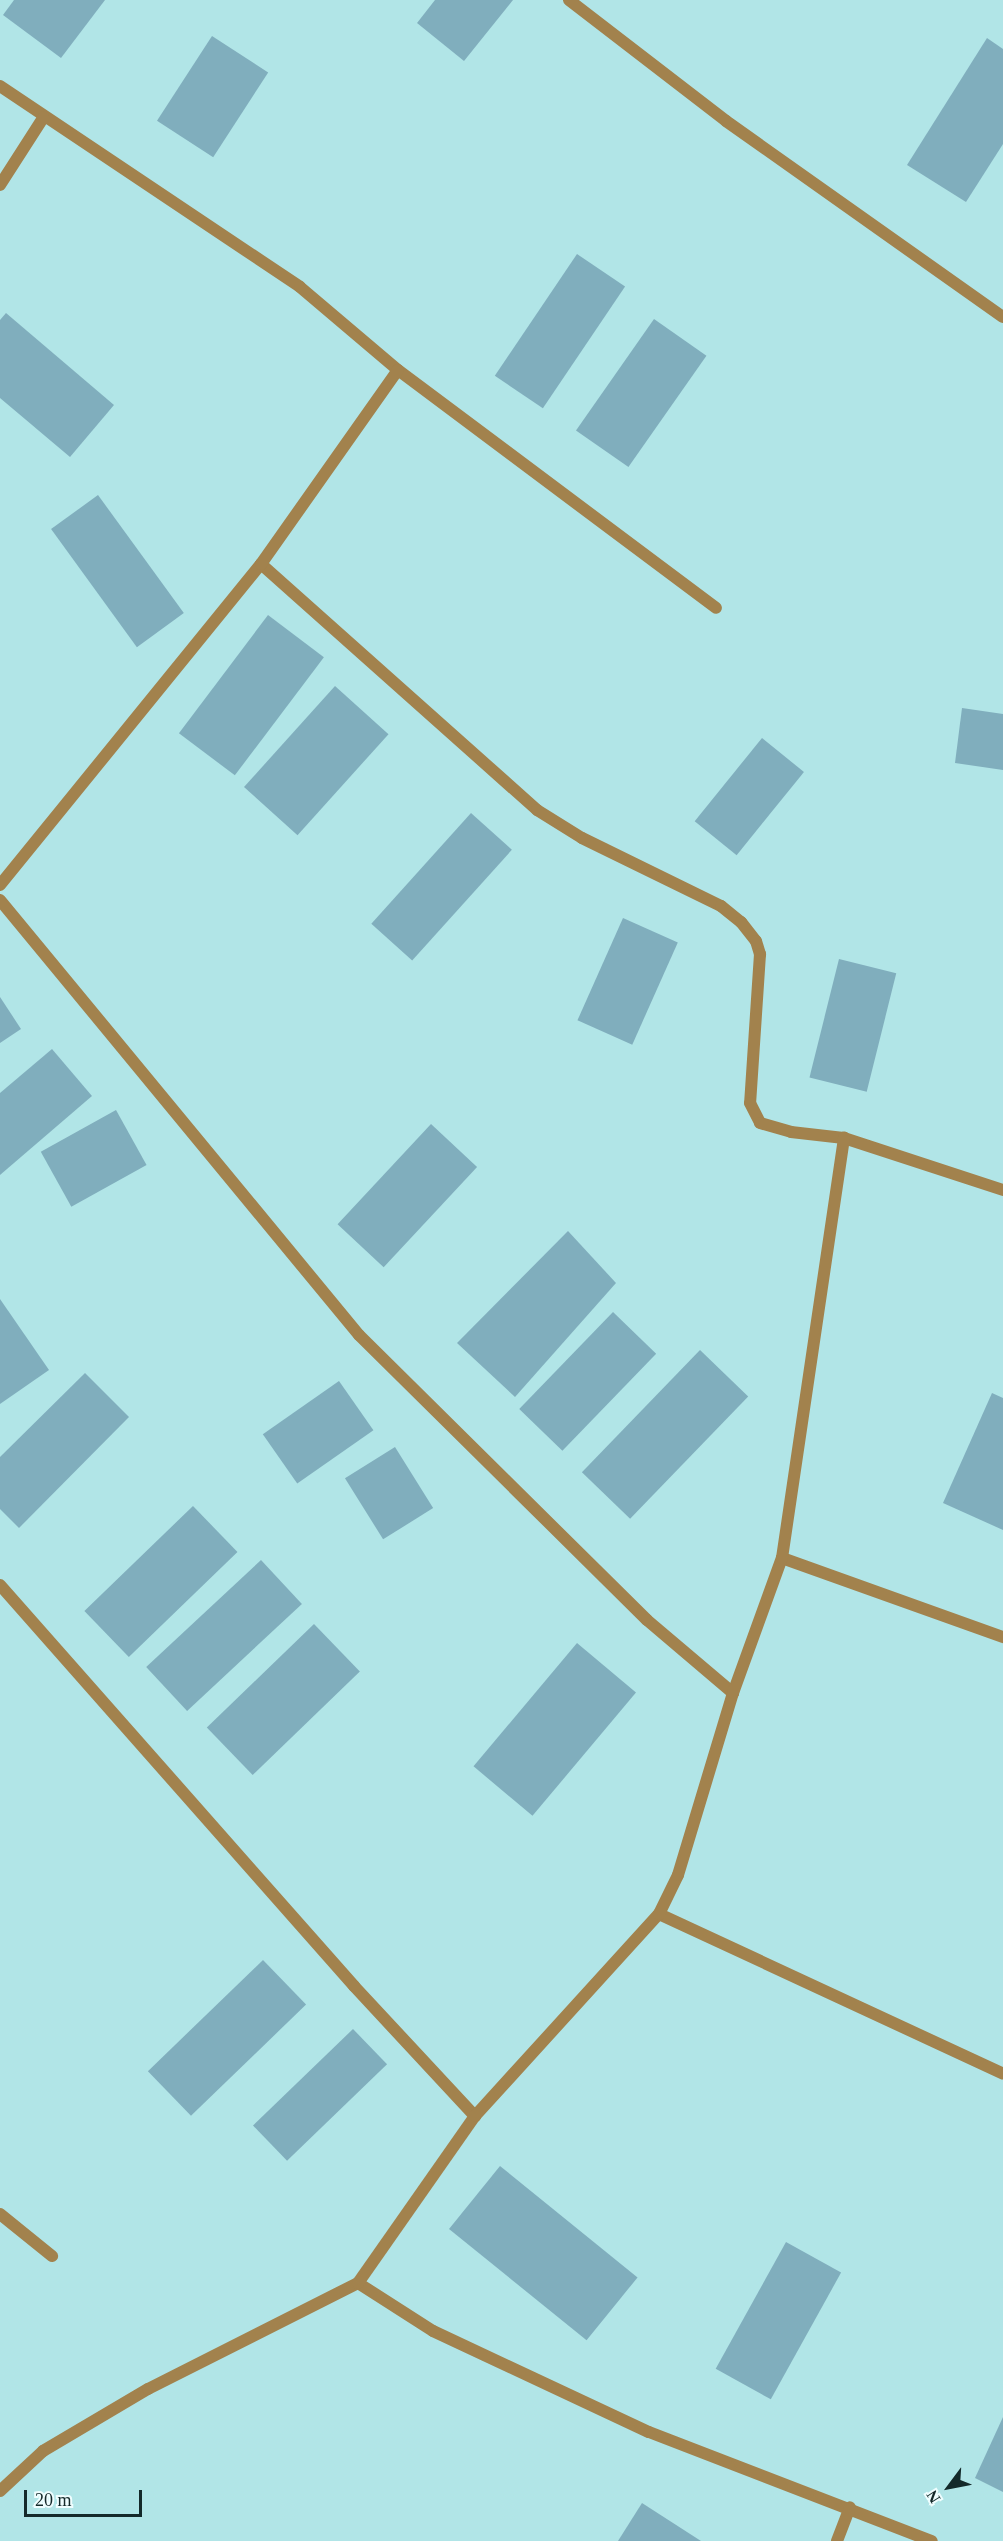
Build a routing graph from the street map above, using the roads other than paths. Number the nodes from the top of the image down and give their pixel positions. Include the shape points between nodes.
1 (569, 0) edge
2 (0, 86) edge
3 (44, 118) junction
4 (0, 185) edge
5 (1003, 317) edge
6 (398, 370) junction
7 (261, 564) junction
8 (716, 608) dead end
9 (0, 885) edge
10 (0, 900) edge
11 (844, 1138) junction
12 (1003, 1190) edge
13 (782, 1558) junction
14 (0, 1585) edge
15 (1003, 1637) edge
16 (733, 1693) junction
17 (659, 1914) junction
18 (1003, 2074) edge
19 (476, 2116) junction
20 (0, 2214) edge
21 (52, 2256) dead end
22 (358, 2283) junction
23 (0, 2491) edge
24 (850, 2506) junction
25 (837, 2541) edge
26 (932, 2541) edge

1 - 5 street via 726,121
2 - 3 street
3 - 4 street
3 - 6 street via 300,287
6 - 7 street
6 - 8 street
7 - 9 street
7 - 11 street via 537,810 582,838 721,906 741,922 756,941 760,954 750,1103 760,1123 790,1132
10 - 16 street via 359,1335 647,1620
11 - 12 street
11 - 13 street
13 - 15 street
13 - 16 street
14 - 19 street via 354,1986
16 - 17 street via 678,1875
17 - 18 street
17 - 19 street
19 - 22 street
20 - 21 street
22 - 23 street via 129,2401 43,2451
22 - 24 street via 433,2331 650,2432
24 - 25 street
24 - 26 street

